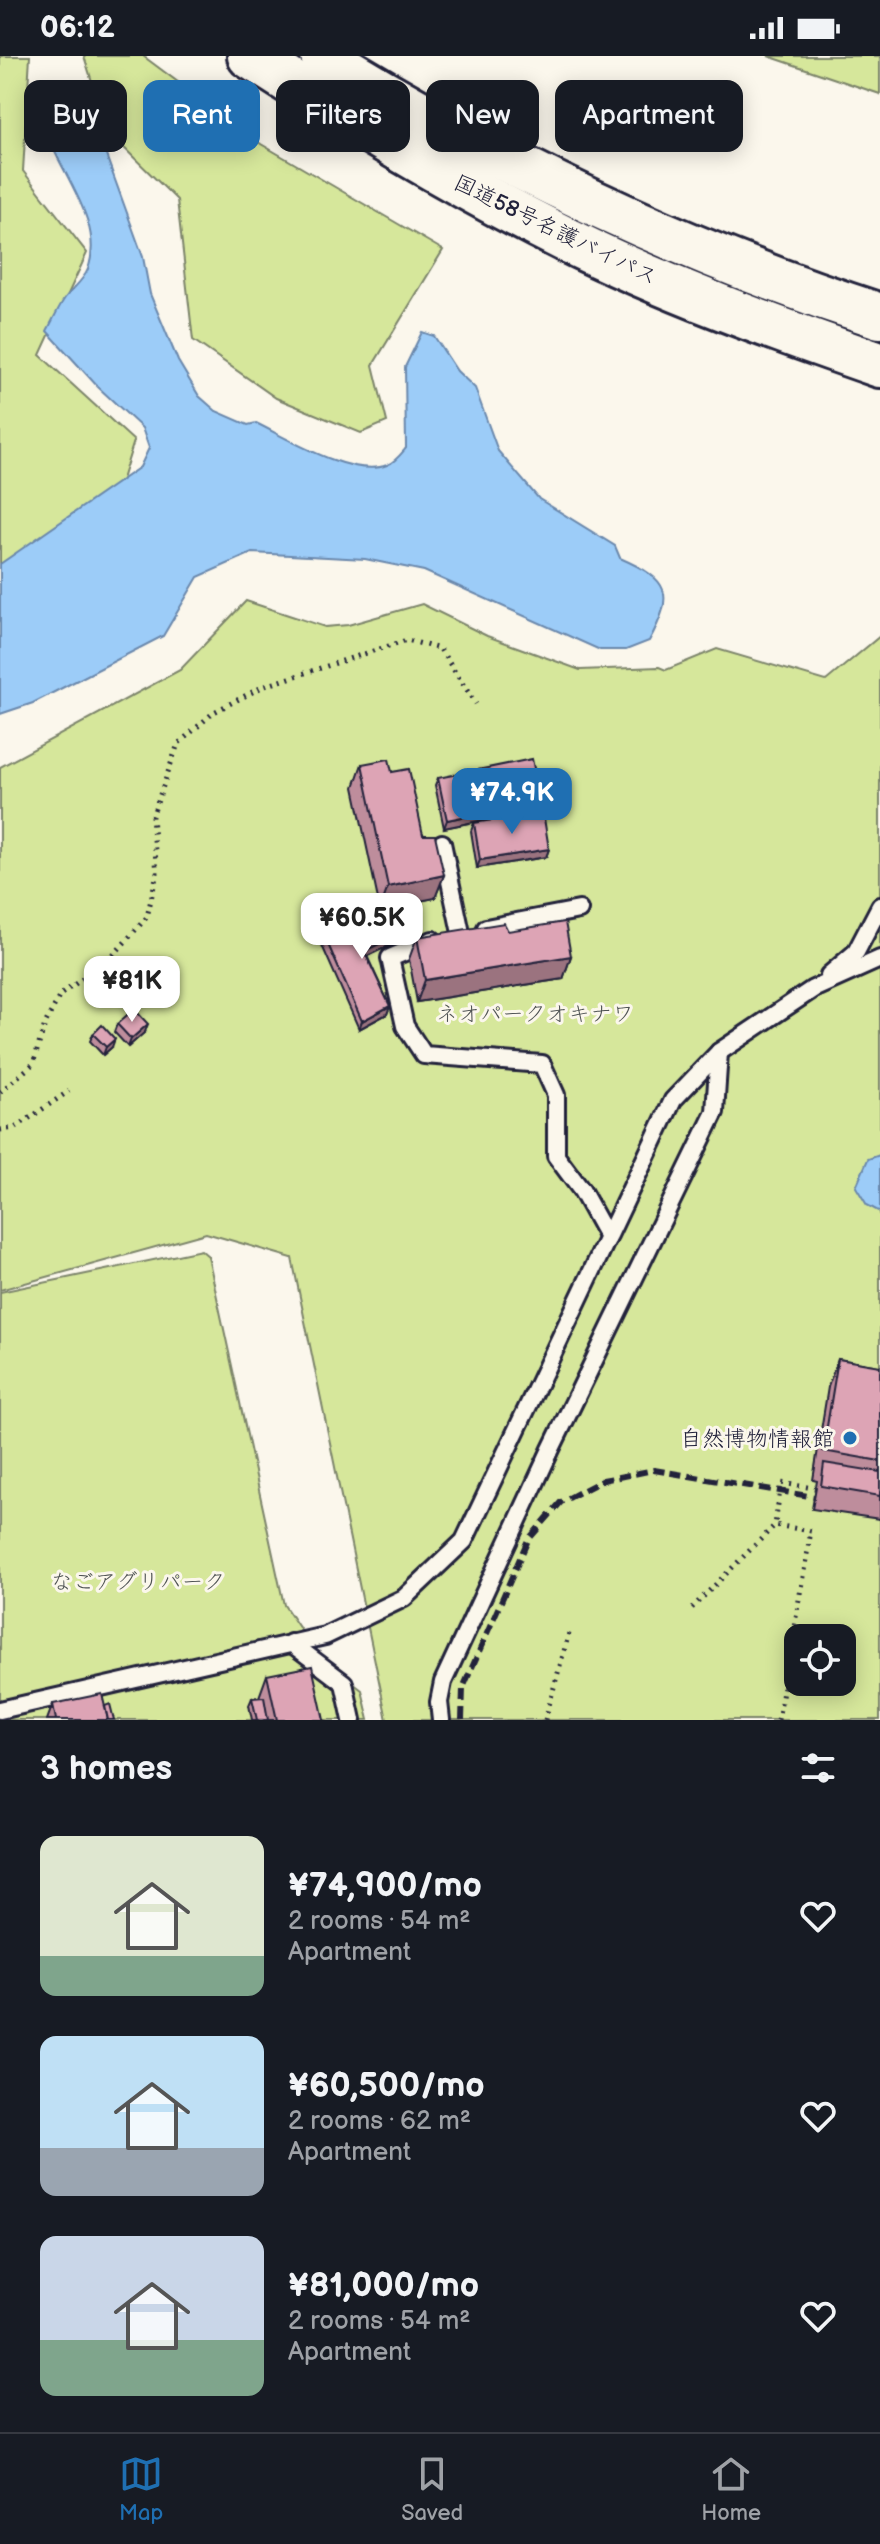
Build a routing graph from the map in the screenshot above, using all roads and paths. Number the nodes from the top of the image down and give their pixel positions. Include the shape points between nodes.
1 (250, 56) edge
2 (323, 56) edge
3 (880, 316) edge
4 (880, 365) edge
5 (476, 704) dead end
6 (442, 843) dead end
7 (880, 906) edge
8 (579, 910) dead end
9 (461, 933) junction
10 (880, 959) edge
11 (813, 989) junction
12 (719, 1052) junction
13 (69, 1091) dead end
14 (0, 1092) edge
15 (0, 1130) edge
16 (608, 1238) junction
17 (824, 1490) edge
18 (775, 1525) junction
19 (692, 1608) dead end
20 (569, 1633) dead end
21 (291, 1643) junction
22 (11, 1712) edge
23 (352, 1720) edge
24 (441, 1720) edge
25 (545, 1720) edge
26 (778, 1720) edge

1 - 4 highway, 国道58号名護バイパス via 379,138 565,239 768,326
2 - 3 highway, 国道58号名護バイパス via 585,202 778,283
5 - 14 path via 440,649 407,640 262,687 214,712 178,744 152,817 157,873 147,917 111,958 60,995 33,1064
6 - 9 lane
7 - 11 lane via 856,952
8 - 9 lane
9 - 16 lane via 390,958 405,1026 424,1055 542,1064 556,1095 556,1156
10 - 11 lane
11 - 12 lane
12 - 16 lane via 673,1100
12 - 24 lane via 715,1112 443,1682
13 - 15 path via 15,1128
16 - 21 lane via 464,1541 404,1598 325,1636
17 - 18 path via 781,1483
18 - 19 path
18 - 26 path via 811,1531
20 - 25 path
21 - 22 lane
21 - 23 lane via 344,1683

